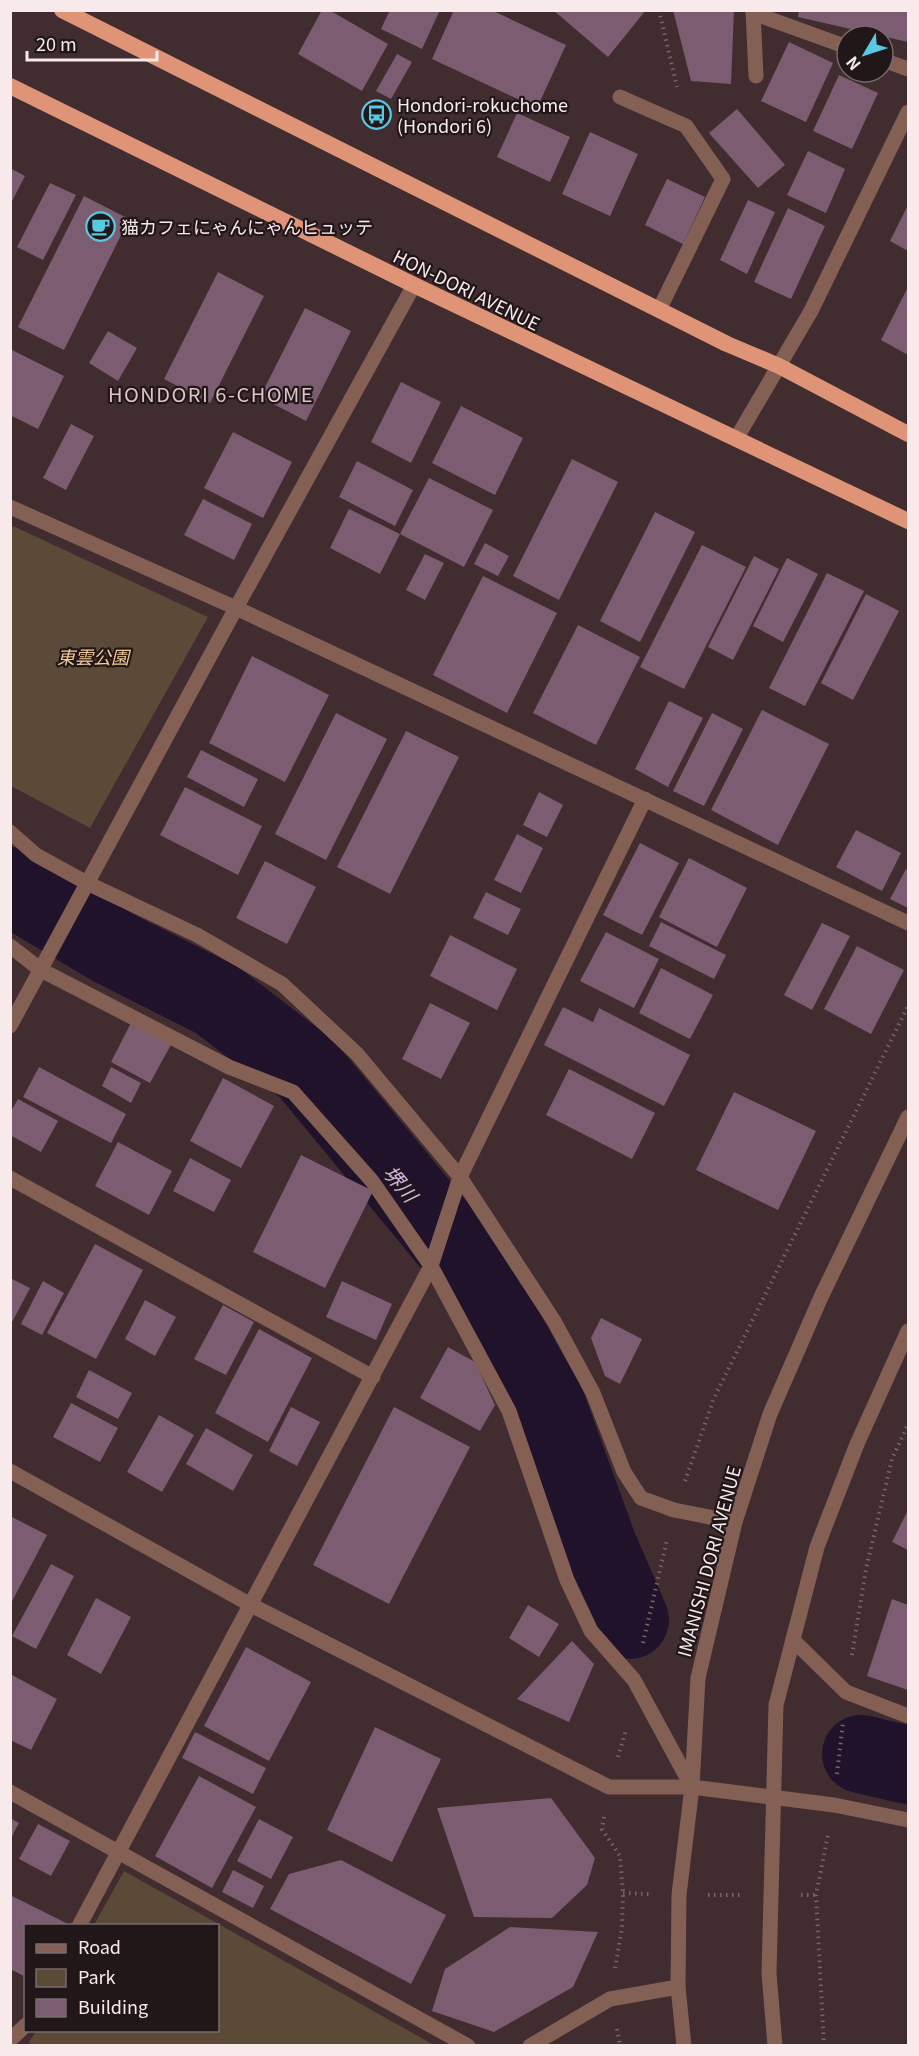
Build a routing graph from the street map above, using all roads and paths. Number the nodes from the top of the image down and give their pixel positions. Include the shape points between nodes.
1 (62, 10) edge
2 (659, 10) edge
3 (753, 12) edge
4 (835, 43) edge
5 (756, 76) dead end
6 (10, 86) edge
7 (620, 97) dead end
8 (909, 112) edge
9 (686, 126) junction
10 (414, 285) junction
11 (659, 310) junction
12 (779, 366) junction
13 (909, 434) edge
14 (736, 439) junction
15 (10, 507) edge
16 (909, 521) edge
17 (236, 608) junction
18 (645, 799) junction
19 (10, 832) edge
20 (87, 883) junction
21 (909, 923) edge
22 (10, 946) edge
23 (41, 970) junction
24 (10, 1026) edge
25 (909, 1117) edge
26 (10, 1178) edge
27 (459, 1181) junction
28 (432, 1266) junction
29 (907, 1336) edge
30 (373, 1377) junction
31 (909, 1424) edge
32 (10, 1471) edge
33 (735, 1522) junction
34 (251, 1605) junction
35 (793, 1640) junction
36 (846, 1692) junction
37 (909, 1716) edge
38 (692, 1787) junction
39 (10, 1792) edge
40 (774, 1797) junction
41 (834, 1805) junction
42 (909, 1820) edge
43 (118, 1852) junction
44 (623, 1893) dead end
45 (679, 1895) junction
46 (771, 1895) junction
47 (816, 1895) junction
48 (80, 1924) edge
49 (678, 1987) junction
50 (24, 2027) edge
51 (10, 2040) edge
52 (468, 2046) edge
53 (530, 2046) edge
54 (684, 2046) edge
55 (775, 2046) edge
56 (824, 2046) edge

1 - 11 highway
2 - 9 path
3 - 4 street
3 - 5 street
6 - 10 highway, HON-DORI AVENUE
7 - 9 street
8 - 12 street via 811,311
9 - 11 street via 723,179
10 - 14 highway, HON-DORI AVENUE
10 - 17 street
11 - 12 highway
12 - 13 highway
12 - 14 street
14 - 16 highway, HON-DORI AVENUE
15 - 17 street
17 - 18 street
17 - 20 street
18 - 21 street
18 - 27 street
19 - 20 street via 36,855
20 - 23 street
20 - 27 street via 197,935 282,984 357,1054
22 - 23 street
23 - 24 street
23 - 28 street via 229,1067 292,1092 372,1181
25 - 33 street, IMANISHI DORI AVENUE via 821,1297 775,1403
26 - 30 street
27 - 28 street
27 - 33 street via 555,1321 593,1393 624,1472 641,1498 674,1510
28 - 30 street
28 - 38 street via 509,1411 567,1580 591,1631 634,1680
29 - 35 street via 857,1444 817,1547
30 - 34 street
31 - 36 path via 892,1459 869,1558
32 - 34 street
33 - 38 street, IMANISHI DORI AVENUE via 698,1678
34 - 38 street via 609,1787
34 - 43 street
35 - 36 street
35 - 40 street via 776,1705
36 - 37 street
36 - 41 path
38 - 40 street
38 - 45 street, IMANISHI DORI AVENUE
39 - 43 street
40 - 41 street
40 - 46 street
41 - 42 street
41 - 47 path
43 - 48 street
43 - 52 street
44 - 45 path
45 - 46 path
45 - 49 street, IMANISHI DORI AVENUE
46 - 47 path
46 - 55 street via 769,1973
47 - 56 path
49 - 53 street via 610,1999
49 - 54 street, IMANISHI DORI AVENUE
50 - 51 street

